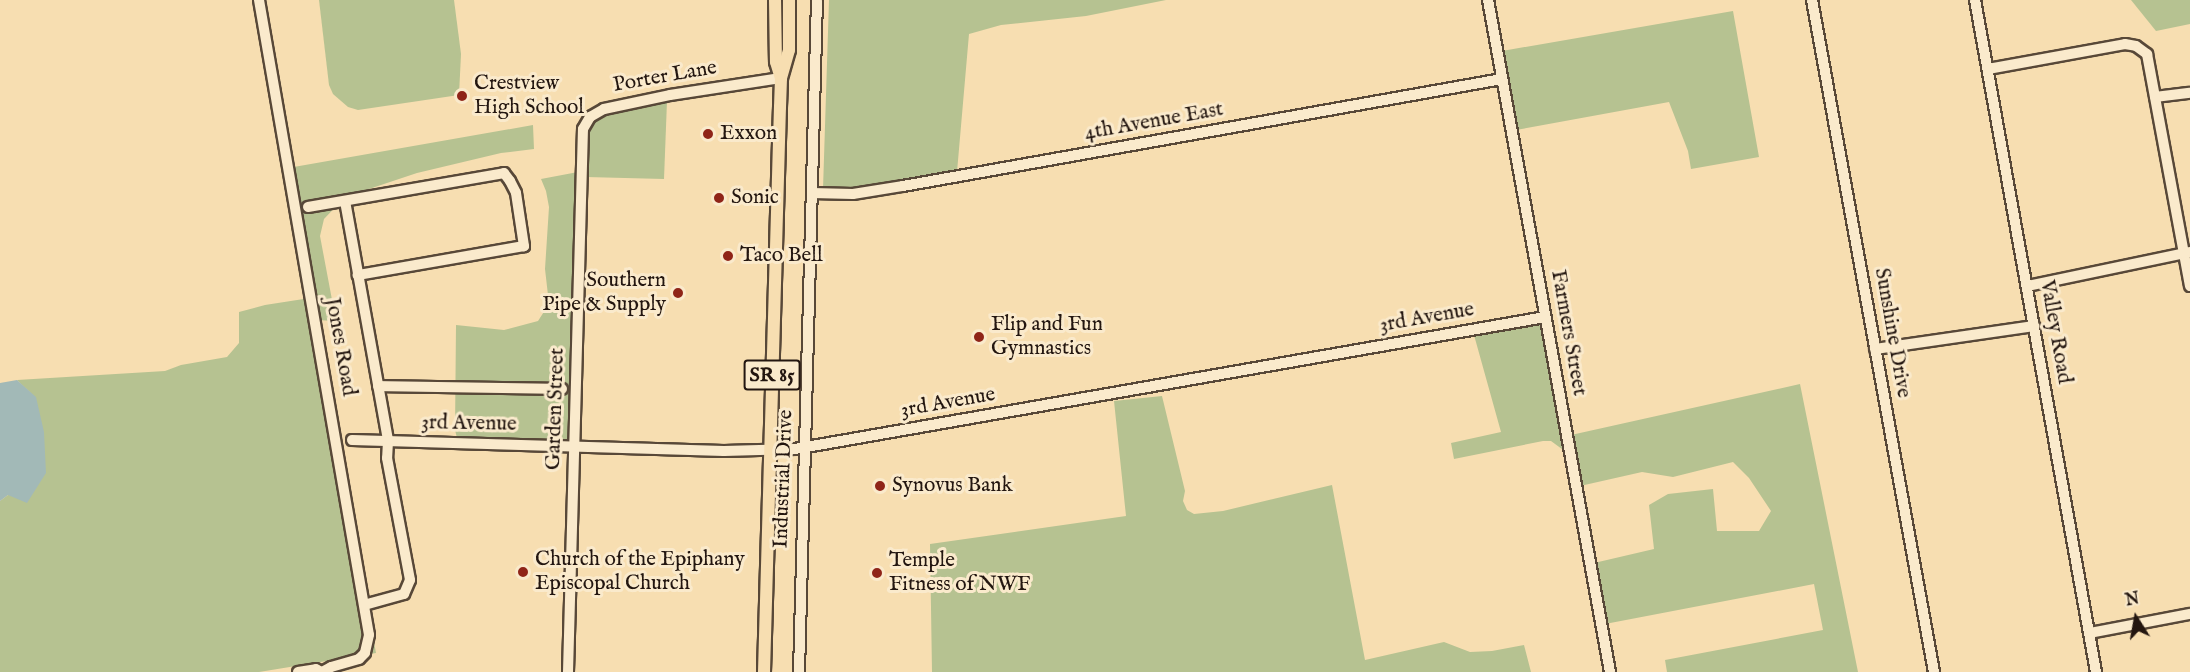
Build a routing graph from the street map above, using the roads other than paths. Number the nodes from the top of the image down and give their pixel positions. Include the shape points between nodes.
1 (259, 0) edge
2 (775, 0) edge
3 (789, 0) edge
4 (817, 0) edge
5 (1488, 0) edge
6 (1812, 0) edge
7 (1975, 0) edge
8 (1988, 69) junction
9 (781, 78) junction
10 (1502, 79) junction
11 (2190, 93) edge
12 (2155, 97) junction
13 (583, 147) joint
14 (812, 193) junction
15 (345, 201) junction
16 (308, 207) dead end
17 (2187, 253) edge
18 (358, 276) junction
19 (2027, 286) junction
20 (2190, 286) edge
21 (1545, 316) junction
22 (2034, 326) junction
23 (1875, 349) junction
24 (378, 386) junction
25 (562, 389) dead end
26 (352, 440) dead end
27 (388, 441) junction
28 (574, 446) junction
29 (804, 448) junction
30 (770, 450) junction
31 (364, 605) junction
32 (2190, 614) edge
33 (2090, 633) junction
34 (298, 672) edge
35 (322, 672) edge
36 (568, 672) edge
37 (764, 672) edge
38 (799, 672) edge
39 (1610, 672) edge
40 (1934, 672) edge
41 (2096, 672) edge

1 - 31 street, Jones Road
2 - 9 main road, SR 85 via 776,62
3 - 9 main road, SR 85 via 789,50
4 - 14 street, Industrial Drive
5 - 10 street, Farmers Street
6 - 23 street, Sunshine Drive
7 - 8 street, Valley Road
8 - 12 street via 2132,45 2147,54
8 - 19 street, Valley Road
9 - 13 street, Porter Lane via 604,109 587,121
9 - 30 main road, SR 85
10 - 14 street, 4th Avenue East via 903,186 853,194
10 - 21 street, Farmers Street
11 - 12 street
12 - 17 street
13 - 28 street, Garden Street
14 - 29 street, Industrial Drive
15 - 16 street
15 - 18 street
15 - 18 street via 504,173 516,193 524,246
17 - 19 street
17 - 20 street
18 - 24 street
19 - 22 street, Valley Road
21 - 29 street, 3rd Avenue
21 - 39 street, Farmers Street
22 - 23 street
22 - 33 street, Valley Road
23 - 40 street, Sunshine Drive
24 - 25 street
24 - 27 street
26 - 27 street, 3rd Avenue
27 - 28 street, 3rd Avenue
27 - 31 street via 387,458 410,580 404,594
28 - 30 street, 3rd Avenue
28 - 36 street, Garden Street
29 - 30 street, 3rd Avenue
29 - 38 street, Industrial Drive
30 - 37 main road, SR 85
31 - 35 street, Jones Road via 369,635 365,652 356,661
32 - 33 street
33 - 41 street, Valley Road
34 - 35 street, Jones Road

